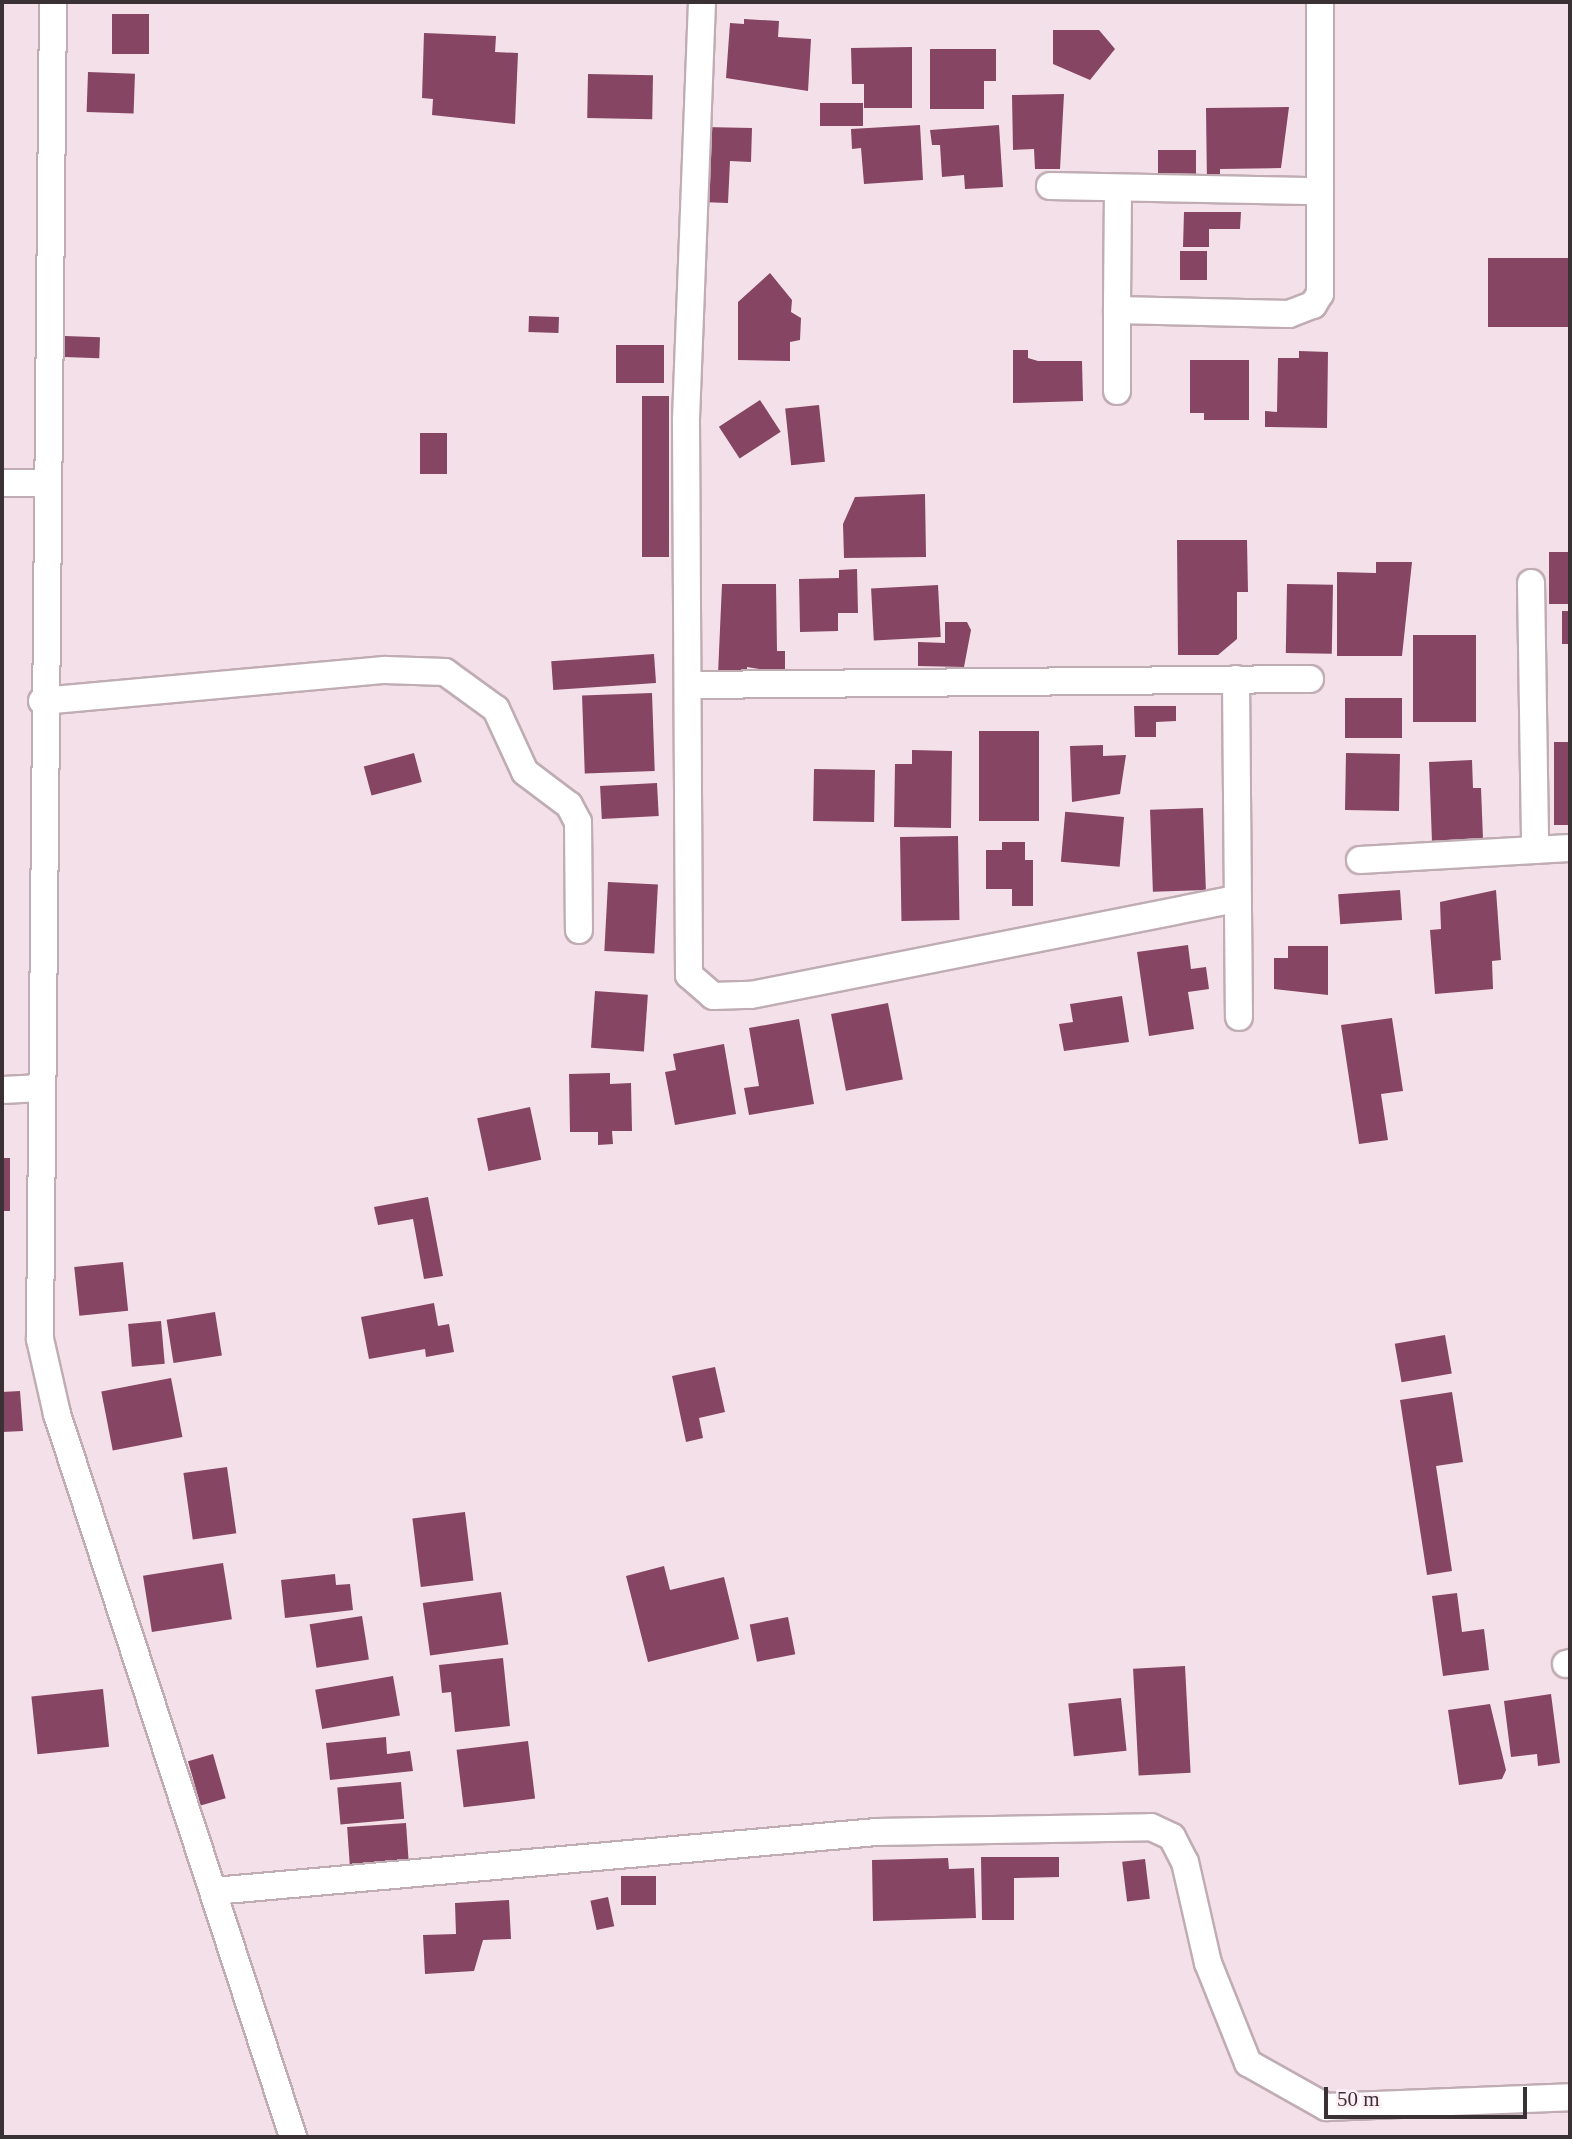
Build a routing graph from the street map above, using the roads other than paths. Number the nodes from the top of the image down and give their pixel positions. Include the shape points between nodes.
1 (53, 2) edge
2 (702, 2) edge
3 (1320, 2) edge
4 (1050, 186) dead end
5 (1118, 190) junction
6 (1320, 191) junction
7 (1117, 310) junction
8 (1117, 391) dead end
9 (2, 482) edge
10 (44, 482) junction
11 (1531, 583) dead end
12 (1236, 679) junction
13 (1310, 679) dead end
14 (692, 685) junction
15 (42, 701) junction
16 (1570, 848) edge
17 (1535, 850) junction
18 (1360, 860) dead end
19 (1236, 899) junction
20 (579, 930) dead end
21 (1239, 1017) dead end
22 (38, 1088) junction
23 (2, 1090) edge
24 (214, 1891) junction
25 (1570, 2097) edge
26 (293, 2137) edge

1 - 10 street
2 - 14 street via 687,420
3 - 6 street
4 - 5 street
5 - 6 street
5 - 7 street
6 - 7 street via 1320,293 1303,312
7 - 8 street
9 - 10 street
10 - 15 street
11 - 17 street
12 - 13 street
12 - 14 street
12 - 19 street
14 - 19 street via 685,955 689,975 713,996 751,995
15 - 20 street via 385,670 445,672 496,709 525,772 569,805 578,822
15 - 22 street
16 - 17 street
17 - 18 street
19 - 21 street
22 - 23 street
22 - 24 street via 45,1371
24 - 25 street via 877,1832 1151,1828 1172,1837 1185,1862 1208,1964 1248,2063 1326,2107
24 - 26 street

